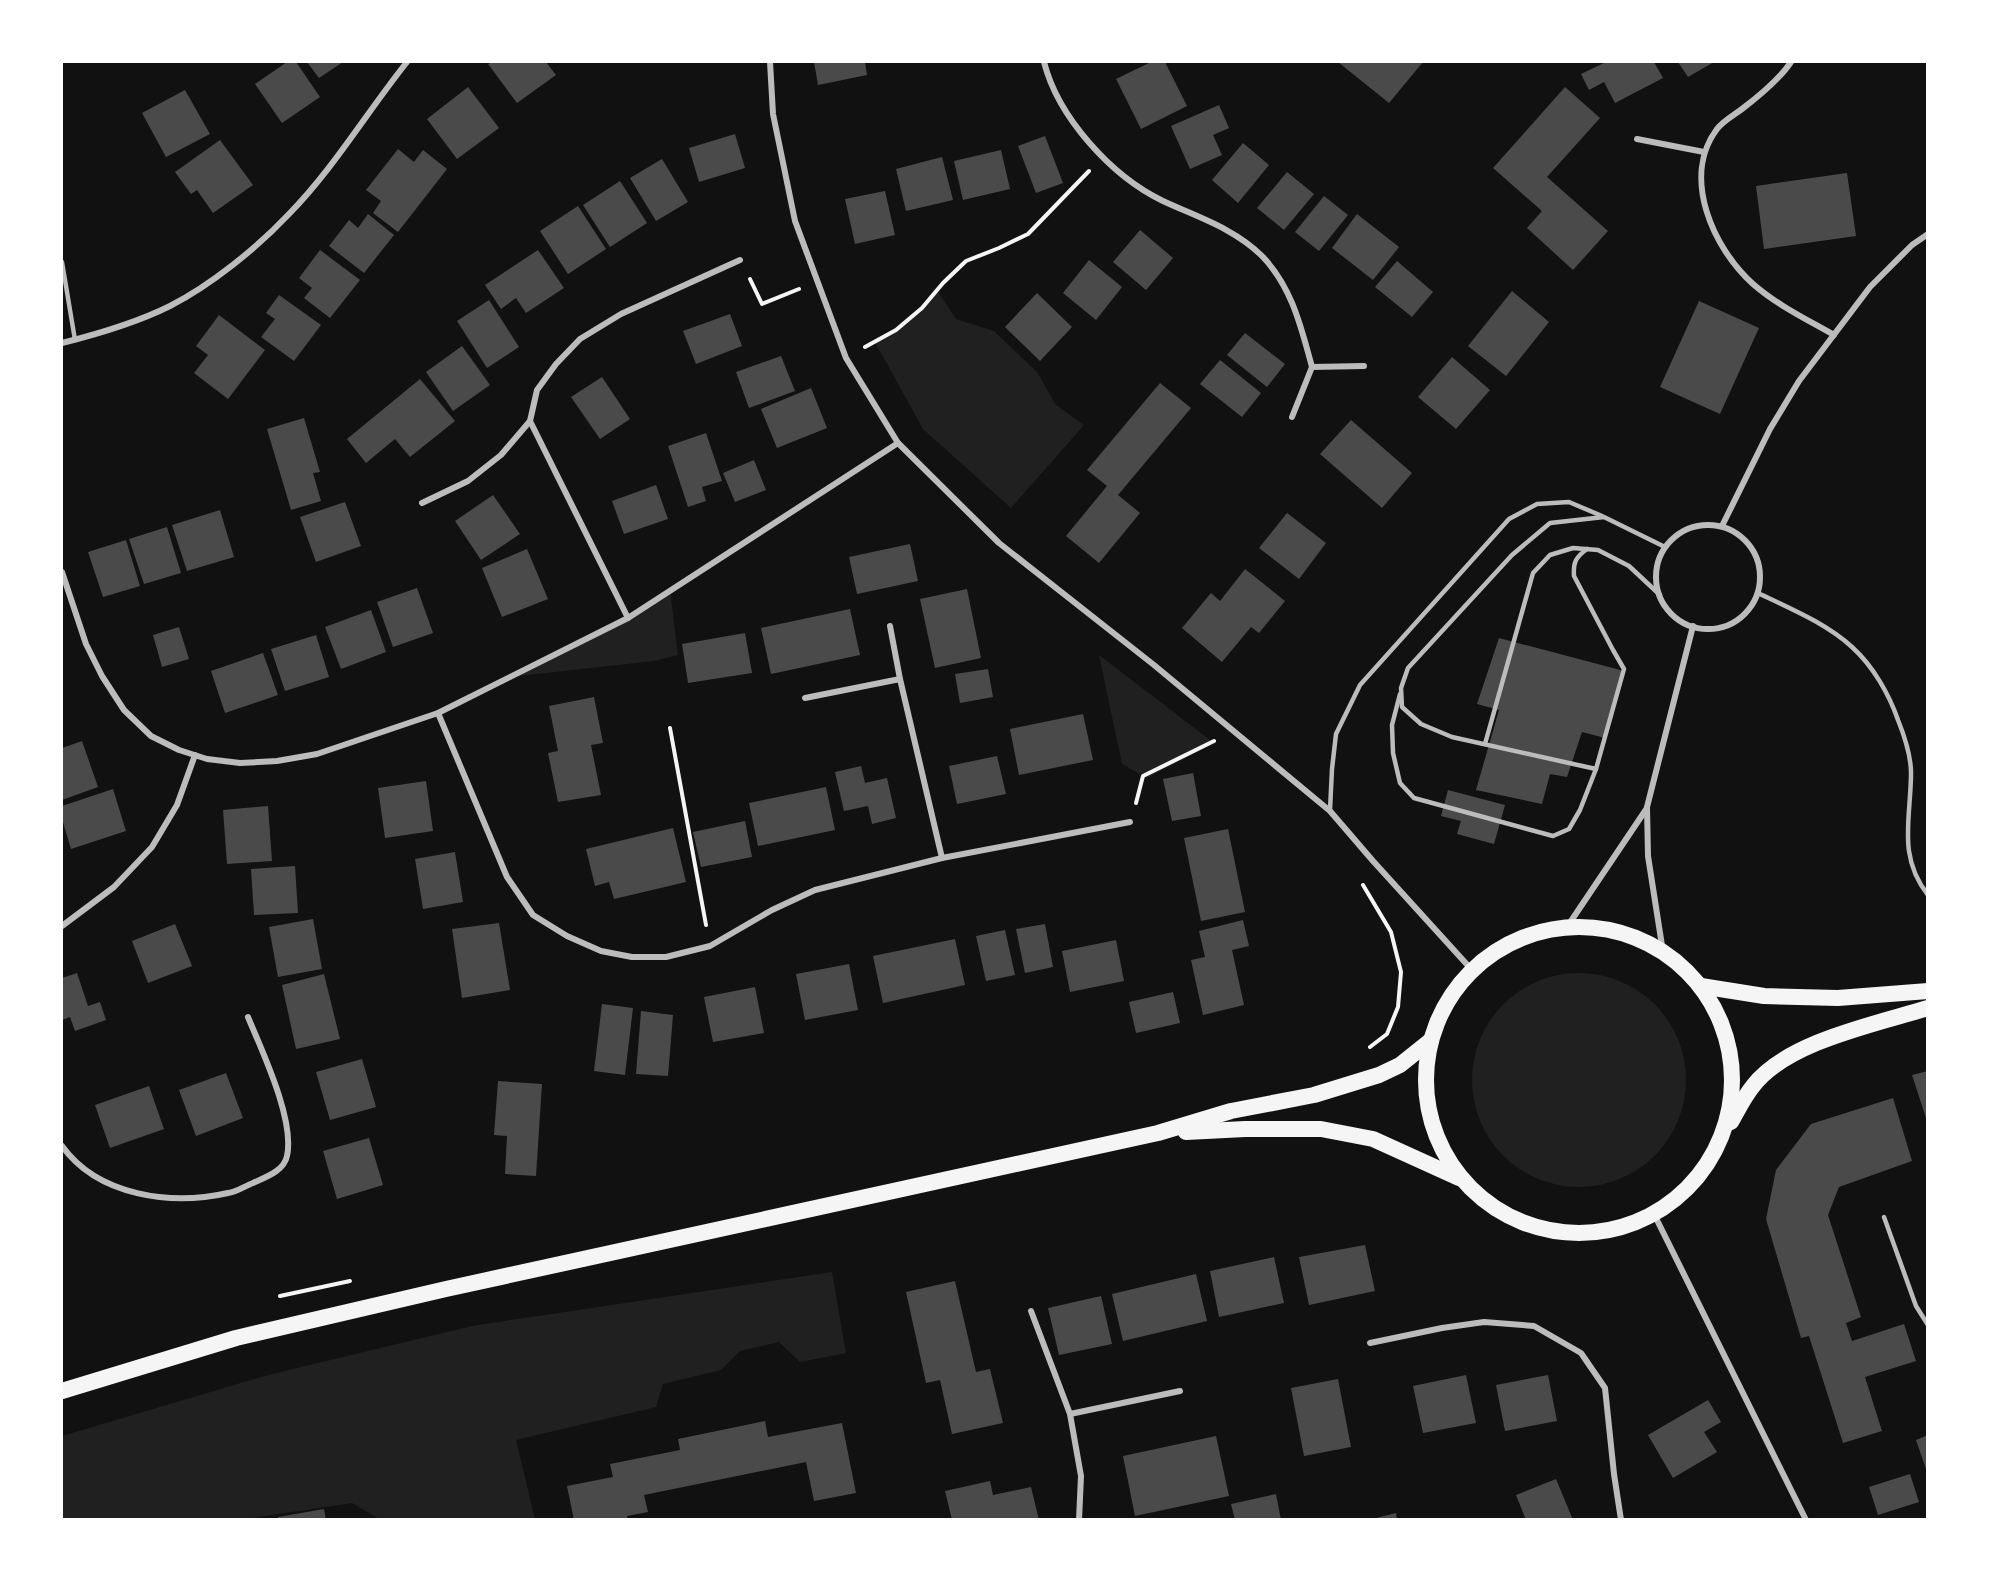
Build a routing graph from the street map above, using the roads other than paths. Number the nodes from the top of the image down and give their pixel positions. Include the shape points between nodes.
1 (407, 62) edge
2 (770, 62) edge
3 (1044, 62) edge
4 (1791, 62) edge
5 (1637, 139) dead end
6 (1704, 152) junction
7 (1928, 234) edge
8 (740, 260) road end
9 (62, 262) edge
10 (1834, 335) junction
11 (75, 340) junction
12 (62, 343) edge
13 (1365, 366) dead end
14 (1312, 367) junction
15 (1292, 417) dead end
16 (530, 421) junction
17 (898, 443) junction
18 (422, 503) dead end
19 (1604, 517) junction
20 (1722, 526) junction
21 (1665, 547) junction
22 (1587, 549) junction
23 (62, 572) edge
24 (1758, 593) junction
25 (1660, 595) junction
26 (628, 618) junction
27 (890, 626) dead end
28 (1693, 626) junction
29 (900, 679) junction
30 (1401, 688) junction
31 (805, 698) dead end
32 (438, 713) junction
33 (1485, 744) junction
34 (195, 755) junction
35 (1596, 769) junction
36 (1647, 807) junction
37 (1330, 811) junction
38 (1130, 822) road end
39 (942, 858) junction
40 (1928, 895) edge
41 (62, 926) edge
42 (1567, 927) junction
43 (1663, 952) junction
44 (1472, 970) junction
45 (1701, 986) junction
46 (1928, 992) edge
47 (1928, 1008) edge
48 (248, 1017) dead end
49 (1430, 1041) junction
50 (1158, 1134) junction
51 (1722, 1136) junction
52 (62, 1146) edge
53 (1461, 1178) junction
54 (1654, 1214) junction
55 (1884, 1217) dead end
56 (1031, 1311) dead end
57 (1928, 1325) edge
58 (1370, 1343) dead end
59 (1180, 1390) dead end
60 (62, 1391) edge
61 (1071, 1414) junction
62 (1079, 1520) edge
63 (1621, 1520) edge
64 (1806, 1520) edge

1 - 11 street via 291,213 254,248 170,306
2 - 17 street via 773,114 795,221 846,358
3 - 14 street via 1049,79 1077,127 1102,157 1127,179 1161,200 1210,221 1262,256 1297,312
4 - 6 street via 1718,128
5 - 6 street
6 - 10 street via 1701,189 1709,220 1729,259 1752,284 1782,306
7 - 10 street via 1870,287
8 - 16 street via 621,314 580,339 537,390
9 - 11 lane
10 - 20 street via 1799,381 1770,429
11 - 12 street
13 - 14 street
14 - 15 street
16 - 18 street via 501,455 468,481
16 - 26 street
17 - 26 street
17 - 37 street via 999,543
19 - 21 lane
19 - 30 lane via 1550,523 1512,555 1408,668
19 - 37 lane via 1569,502 1537,504 1509,519 1360,685 1336,734
20 - 21 street via 1690,528
20 - 24 street via 1750,545 1760,576
21 - 25 street via 1656,579
22 - 25 lane via 1598,549 1629,566
22 - 33 lane via 1573,548 1550,555 1533,573
22 - 35 lane via 1576,557 1574,576 1624,669
23 - 34 street via 86,644 124,710 151,736
24 - 28 street via 1750,607 1725,626
24 - 40 lane via 1824,627 1852,647 1884,690 1903,731 1912,771 1908,810 1912,871
25 - 28 street via 1667,609
26 - 32 street
27 - 29 street
28 - 36 street
29 - 31 street
29 - 39 street
30 - 33 lane via 1402,707 1421,724 1452,737
30 - 35 lane via 1392,725 1393,753 1400,783 1414,798 1553,836 1569,829
32 - 34 street via 326,751 277,762 240,763
32 - 39 street via 507,877 533,915 601,951 632,957 666,957 710,946 815,890
33 - 35 lane
34 - 41 street via 177,805 152,848 114,888
36 - 42 street
36 - 43 street via 1648,856
37 - 44 street
38 - 39 street
42 - 43 highway via 1617,932
42 - 44 highway via 1516,940
43 - 45 highway
44 - 49 highway via 1446,1002
45 - 46 highway via 1764,996 1838,998
45 - 51 highway via 1728,1043 1733,1074 1731,1106
47 - 51 highway via 1823,1040 1782,1060 1753,1085
48 - 52 street via 281,1098 288,1137 287,1157 276,1173 230,1193 165,1198 110,1184 69,1157
49 - 50 highway via 1400,1065 1379,1075 1314,1095 1231,1111
49 - 53 highway via 1425,1070 1432,1127
50 - 53 highway via 1320,1129 1373,1139
50 - 60 highway via 413,1296 236,1338
51 - 54 highway via 1695,1182
53 - 54 highway via 1501,1213 1551,1231 1604,1232
54 - 64 street
55 - 57 lane via 1916,1305
56 - 61 street
58 - 63 street via 1484,1322 1534,1326 1581,1353 1605,1388
59 - 61 street
61 - 62 street via 1081,1476

